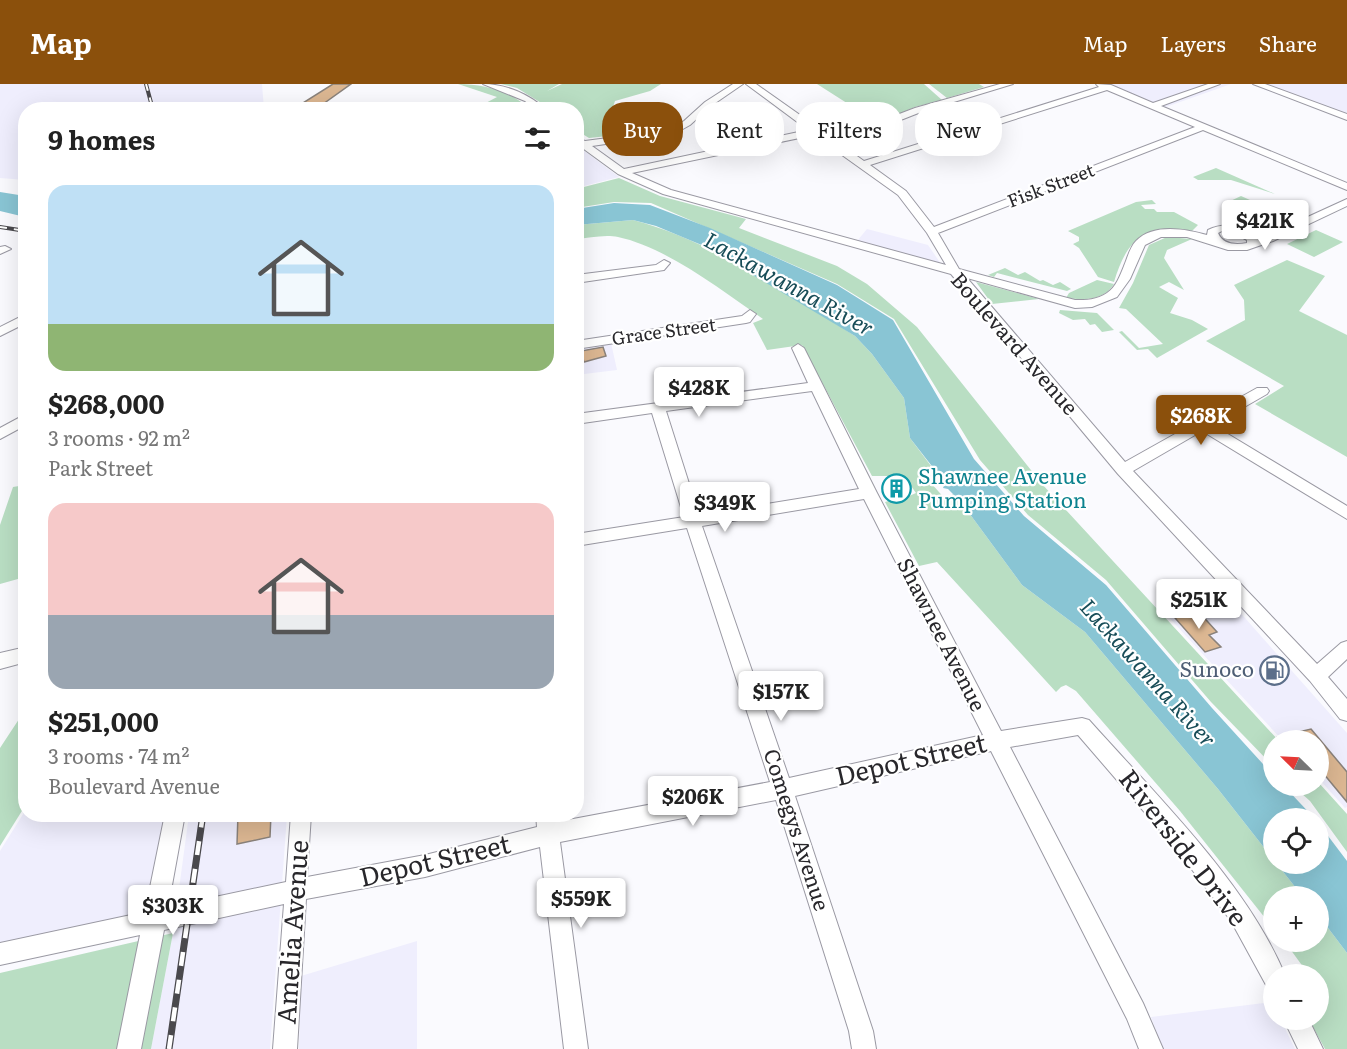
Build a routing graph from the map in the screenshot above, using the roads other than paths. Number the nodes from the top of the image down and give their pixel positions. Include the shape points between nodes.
1 (487, 84) edge
2 (739, 84) edge
3 (750, 84) edge
4 (1009, 84) edge
5 (1216, 84) edge
6 (1257, 84) edge
7 (1104, 86) edge
8 (532, 102) edge
9 (1153, 106) junction
10 (796, 116) edge
11 (903, 116) edge
12 (1347, 117) edge
13 (1204, 127) junction
14 (796, 136) edge
15 (584, 142) edge
16 (584, 147) edge
17 (851, 156) edge
18 (864, 165) junction
19 (622, 172) junction
20 (1347, 187) edge
21 (1347, 202) edge
22 (932, 232) junction
23 (1216, 241) junction
24 (1253, 242) junction
25 (664, 263) dead end
26 (955, 271) junction
27 (584, 278) edge
28 (750, 315) dead end
29 (18, 322) edge
30 (0, 332) edge
31 (584, 344) edge
32 (798, 348) dead end
33 (817, 386) junction
34 (1262, 391) dead end
35 (657, 407) junction
36 (584, 418) edge
37 (18, 423) edge
38 (1204, 426) junction
39 (0, 434) edge
40 (1123, 470) junction
41 (869, 493) junction
42 (1347, 513) edge
43 (692, 521) junction
44 (584, 539) edge
45 (1347, 648) edge
46 (18, 656) edge
47 (0, 661) edge
48 (1316, 676) junction
49 (1347, 713) edge
50 (1082, 726) joint
51 (996, 741) junction
52 (784, 789) junction
53 (584, 819) edge
54 (174, 822) edge
55 (301, 822) edge
56 (548, 824) edge
57 (297, 890) junction
58 (156, 920) junction
59 (0, 954) edge
60 (1267, 964) edge
61 (1301, 1030) edge
62 (129, 1049) edge
63 (285, 1049) edge
64 (576, 1049) edge
65 (864, 1049) edge
66 (1151, 1049) edge
67 (1311, 1049) edge

1 - 8 street
2 - 15 street via 671,132
3 - 10 street
4 - 11 street
5 - 9 street
6 - 12 street
7 - 9 street
7 - 18 street
9 - 13 street
13 - 20 street
13 - 22 street, Fisk Street
14 - 19 street
16 - 19 street, Boulevard Avenue
17 - 18 street
18 - 22 street via 902,193
19 - 26 street, Boulevard Avenue via 667,192
21 - 24 street
22 - 26 street
23 - 24 street via 1237,248
23 - 24 street via 1212,232 1226,228 1246,233
23 - 26 street via 1173,232 1147,238 1137,250 1118,293 1104,301 1086,304 1061,301
25 - 27 street via 660,268
26 - 40 street, Boulevard Avenue
28 - 31 street, Grace Street via 746,320
29 - 30 street
32 - 33 street, Shawnee Avenue
33 - 35 street
33 - 41 street, Shawnee Avenue
34 - 38 street
35 - 36 street
35 - 43 street, Comegys Avenue via 673,447
37 - 39 street
38 - 40 street
38 - 42 street
40 - 48 street, Boulevard Avenue
41 - 43 street
41 - 51 street, Shawnee Avenue
43 - 44 street
43 - 52 street, Comegys Avenue
45 - 48 street
46 - 47 street
48 - 49 street, Boulevard Avenue
50 - 51 street, Depot Street
50 - 60 street, Riverside Drive via 1142,792 1239,913
51 - 52 street, Depot Street
51 - 66 street, Shawnee Avenue
52 - 53 street, Depot Street
52 - 65 street, Comegys Avenue
54 - 58 street
55 - 57 street, Amelia Avenue
56 - 57 street, Depot Street via 425,866
56 - 64 street
57 - 58 street, Depot Street
57 - 63 street, Amelia Avenue
58 - 59 street, Depot Street
58 - 62 street
61 - 67 street

